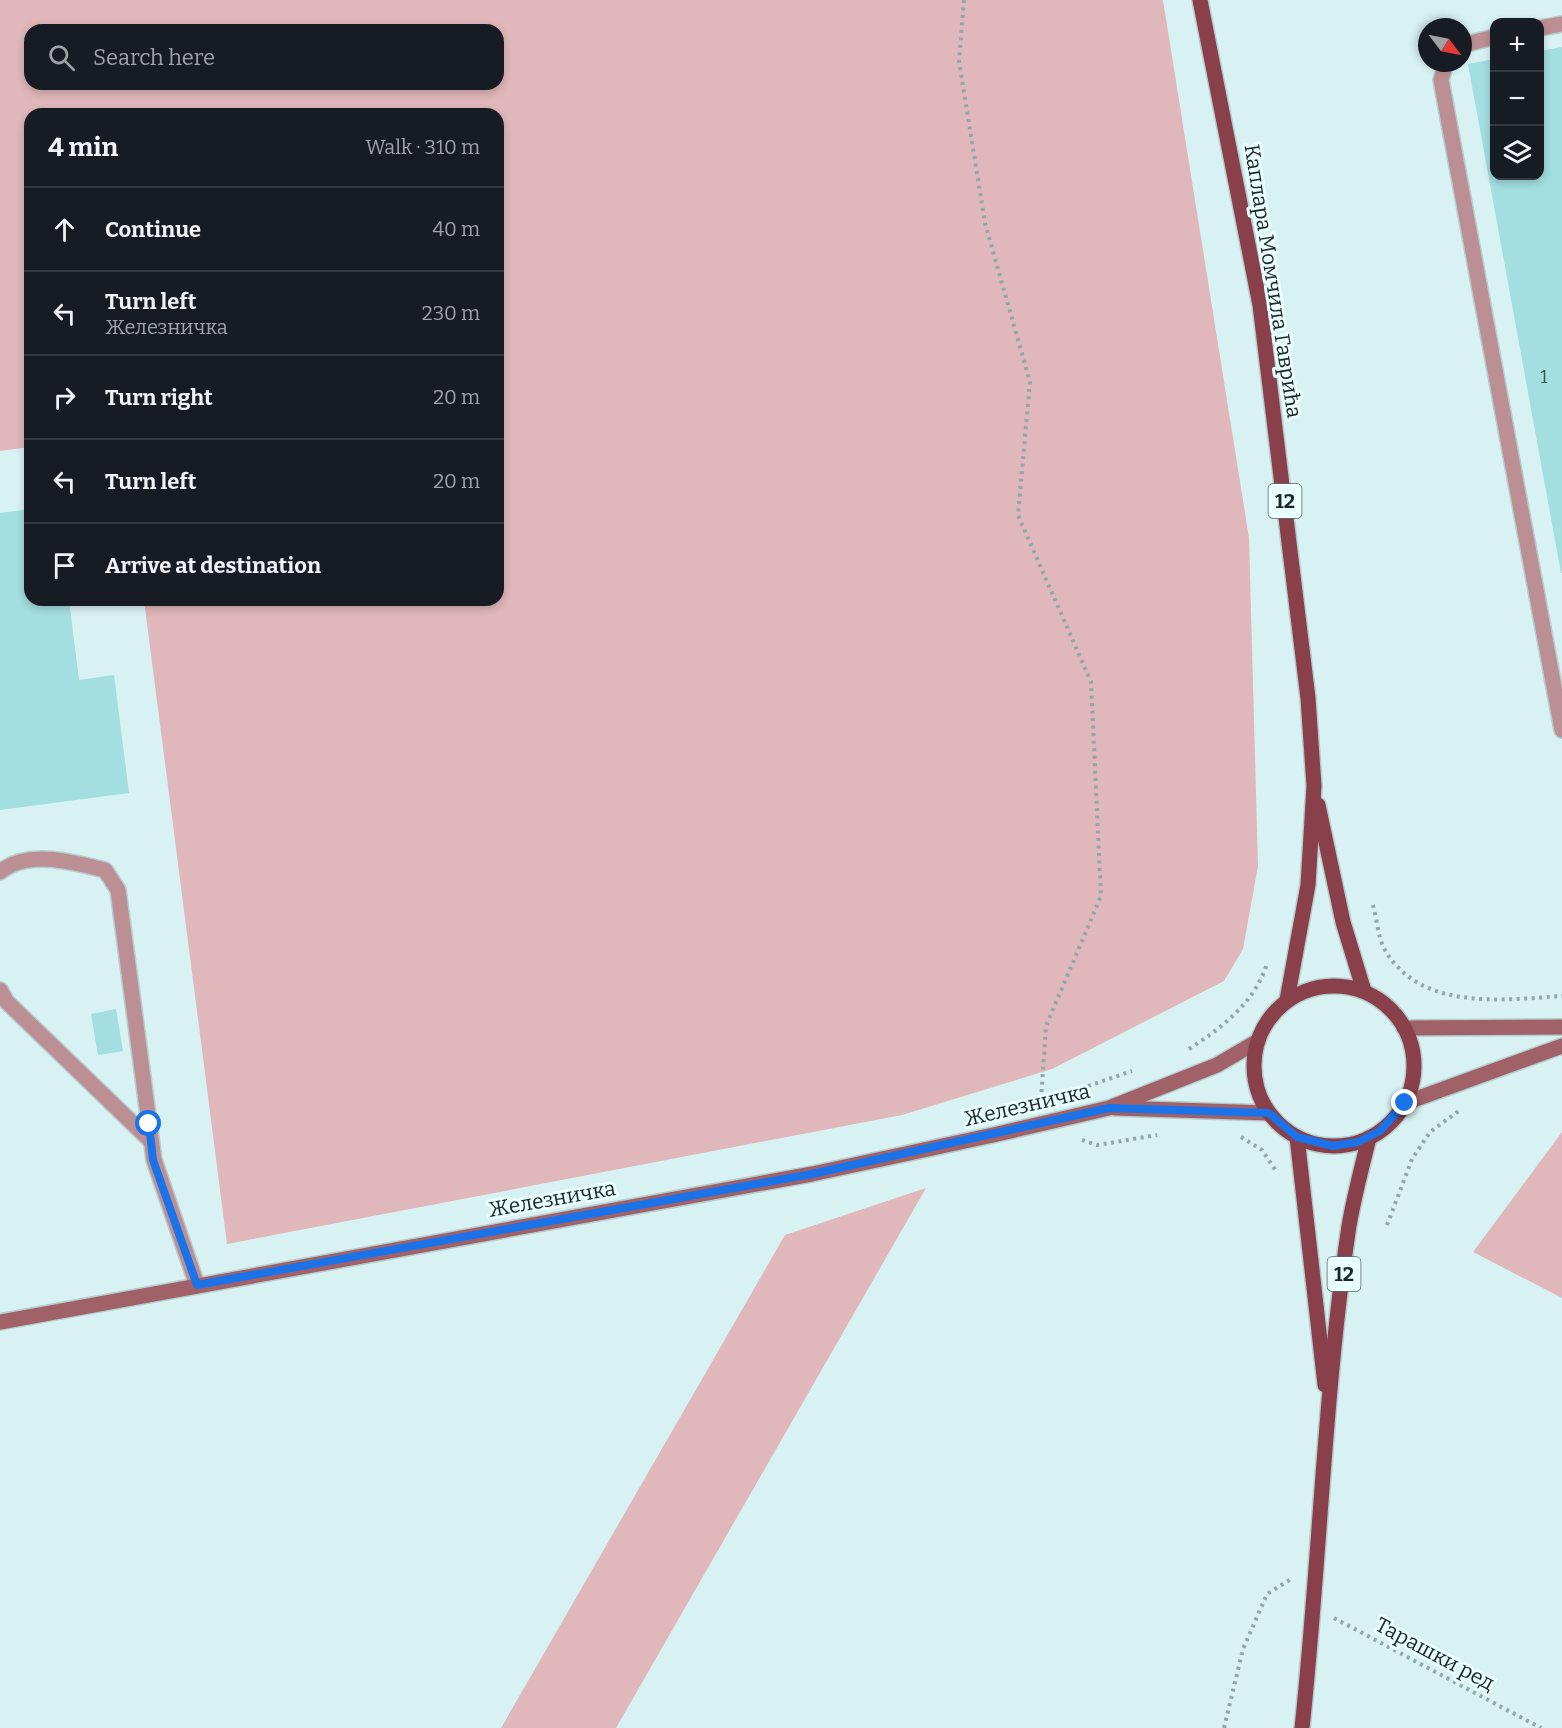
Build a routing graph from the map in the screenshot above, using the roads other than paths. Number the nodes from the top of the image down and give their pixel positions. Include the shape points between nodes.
1 (1200, 0) edge
2 (1562, 24) edge
3 (1544, 27) edge
4 (1490, 38) edge
5 (1472, 43) edge
6 (1443, 72) edge
7 (1562, 730) edge
8 (1314, 786) junction
9 (0, 872) edge
10 (0, 990) edge
11 (1364, 991) junction
12 (1287, 1000) junction
13 (1562, 1027) edge
14 (1404, 1028) junction
15 (1258, 1041) junction
16 (1562, 1046) edge
17 (1405, 1103) junction
18 (1109, 1108) junction
19 (1269, 1113) junction
20 (1297, 1137) junction
21 (1370, 1138) junction
22 (151, 1141) junction
23 (197, 1285) junction
24 (0, 1322) edge
25 (1328, 1412) junction
26 (1302, 1728) edge

1 - 8 main road, Каплара Момчила Гаврића / 12 via 1260,305 1308,698
2 - 3 lane
4 - 5 lane
6 - 7 lane via 1441,80
8 - 11 main road, Каплара Момчила Гаврића / 12 via 1343,922
8 - 12 main road, Каплара Момчила Гаврића / 12 via 1308,885
9 - 22 lane via 10,863 57,859 105,870 118,890
10 - 22 lane via 6,1002
11 - 12 main road via 1325,986
11 - 14 main road via 1392,1010
12 - 15 main road via 1269,1018
13 - 14 street
14 - 17 main road via 1414,1065
15 - 18 street, Железничка via 1216,1065
15 - 19 main road via 1255,1078
16 - 17 street
17 - 21 main road via 1390,1123
18 - 19 street, Железничка
18 - 23 street, Железничка via 812,1174
19 - 20 main road
20 - 21 main road via 1333,1146
20 - 25 main road, 12
21 - 25 main road, 12 via 1349,1225
22 - 23 lane via 153,1160
23 - 24 street, Железничка
25 - 26 main road, 12 via 1315,1608

